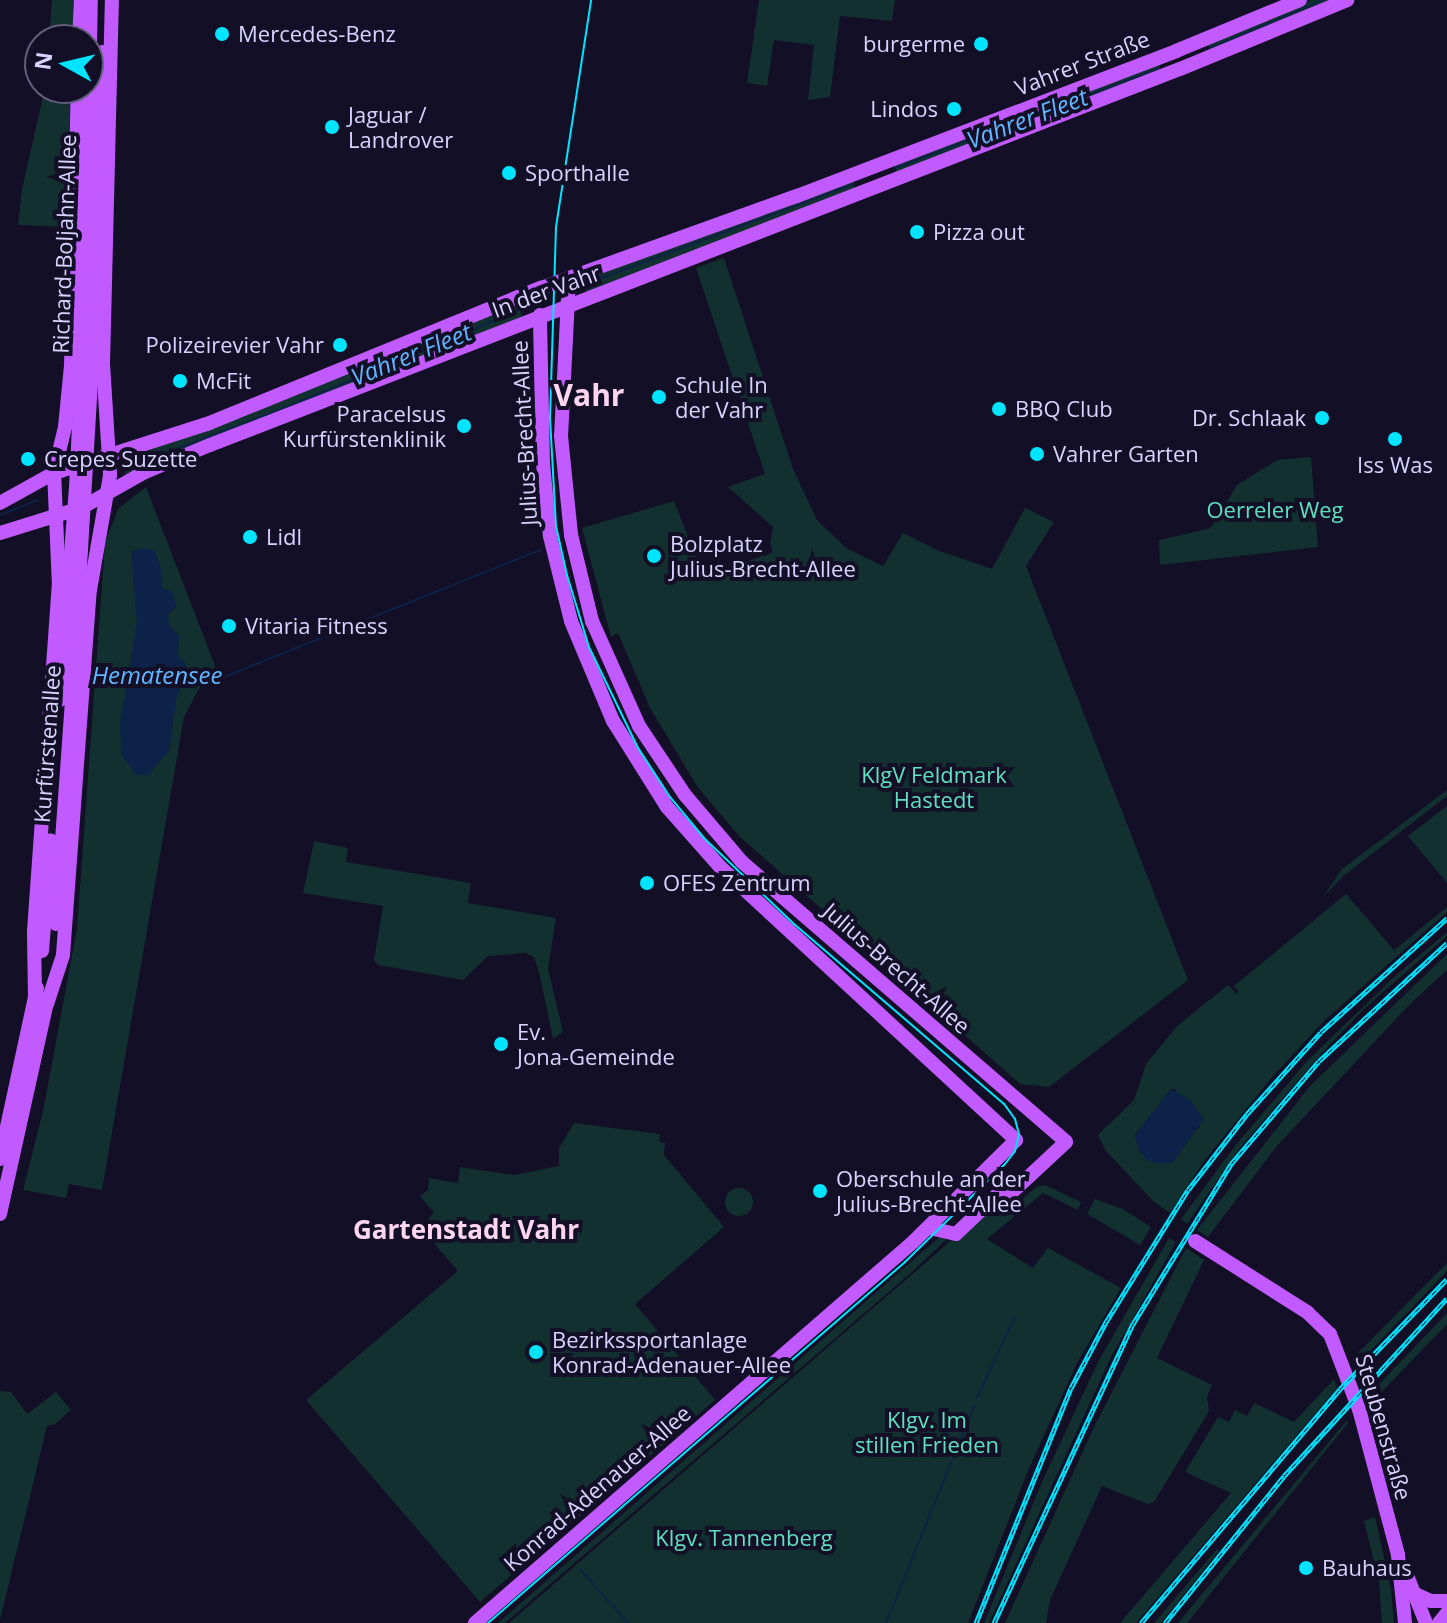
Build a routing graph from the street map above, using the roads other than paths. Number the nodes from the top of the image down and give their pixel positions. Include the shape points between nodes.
1 (81, 0) edge
2 (91, 0) edge
3 (103, 0) edge
4 (112, 0) edge
5 (1300, 0) edge
6 (1347, 0) edge
7 (80, 24) edge
8 (78, 104) edge
9 (878, 164) joint
10 (880, 185) joint
11 (92, 276) junction
12 (569, 279) junction
13 (568, 305) junction
14 (540, 315) junction
15 (109, 455) junction
16 (54, 473) junction
17 (81, 488) joint
18 (107, 495) junction
19 (0, 503) edge
20 (53, 515) junction
21 (0, 533) edge
22 (41, 1001) junction
23 (1016, 1140) joint
24 (0, 1159) edge
25 (0, 1214) edge
26 (929, 1228) junction
27 (1195, 1241) dead end
28 (1398, 1555) junction
29 (1415, 1594) junction
30 (1447, 1601) edge
31 (1447, 1613) edge
32 (1408, 1619) edge
33 (475, 1623) edge
34 (1426, 1623) edge
35 (1439, 1623) edge

1 - 7 main road
2 - 11 main road, Richard-Boljahn-Allee
3 - 11 main road, Richard-Boljahn-Allee
4 - 15 main road, Richard-Boljahn-Allee via 103,364
5 - 9 main road, Vahrer Straße
6 - 10 main road, Vahrer Straße
8 - 16 main road, Richard-Boljahn-Allee via 71,366
9 - 12 main road, In der Vahr
10 - 13 main road, In der Vahr
11 - 17 main road, Richard-Boljahn-Allee, bridge
12 - 13 main road, Julius-Brecht-Allee
12 - 15 main road, In der Vahr via 207,424
13 - 14 main road, In der Vahr
13 - 26 main road, Julius-Brecht-Allee via 561,436 578,574 610,666 660,761 742,862 1066,1142 956,1234
14 - 18 main road, In der Vahr via 145,472
14 - 23 main road, Julius-Brecht-Allee via 550,536 571,621 613,721 667,807 722,869
15 - 16 main road, In der Vahr
15 - 18 main road, Richard-Boljahn-Allee
16 - 19 main road, In der Vahr
16 - 20 main road, Richard-Boljahn-Allee
17 - 22 main road, Kurfürstenallee, bridge
18 - 20 main road, In der Vahr
18 - 22 main road, Kurfürstenallee via 90,590 63,955
20 - 21 main road, In der Vahr
20 - 22 main road, Kurfürstenallee via 59,586 34,931
22 - 24 main road, Kurfürstenallee
22 - 25 main road, Kurfürstenallee
23 - 26 main road, Konrad-Adenauer-Allee
26 - 33 main road, Konrad-Adenauer-Allee
27 - 28 main road, Steubenstraße via 1307,1312 1330,1334 1359,1409
28 - 29 main road, Steubenstraße
28 - 32 main road, Steubenstraße
29 - 30 main road
29 - 34 main road, Steubenstraße
31 - 35 main road

